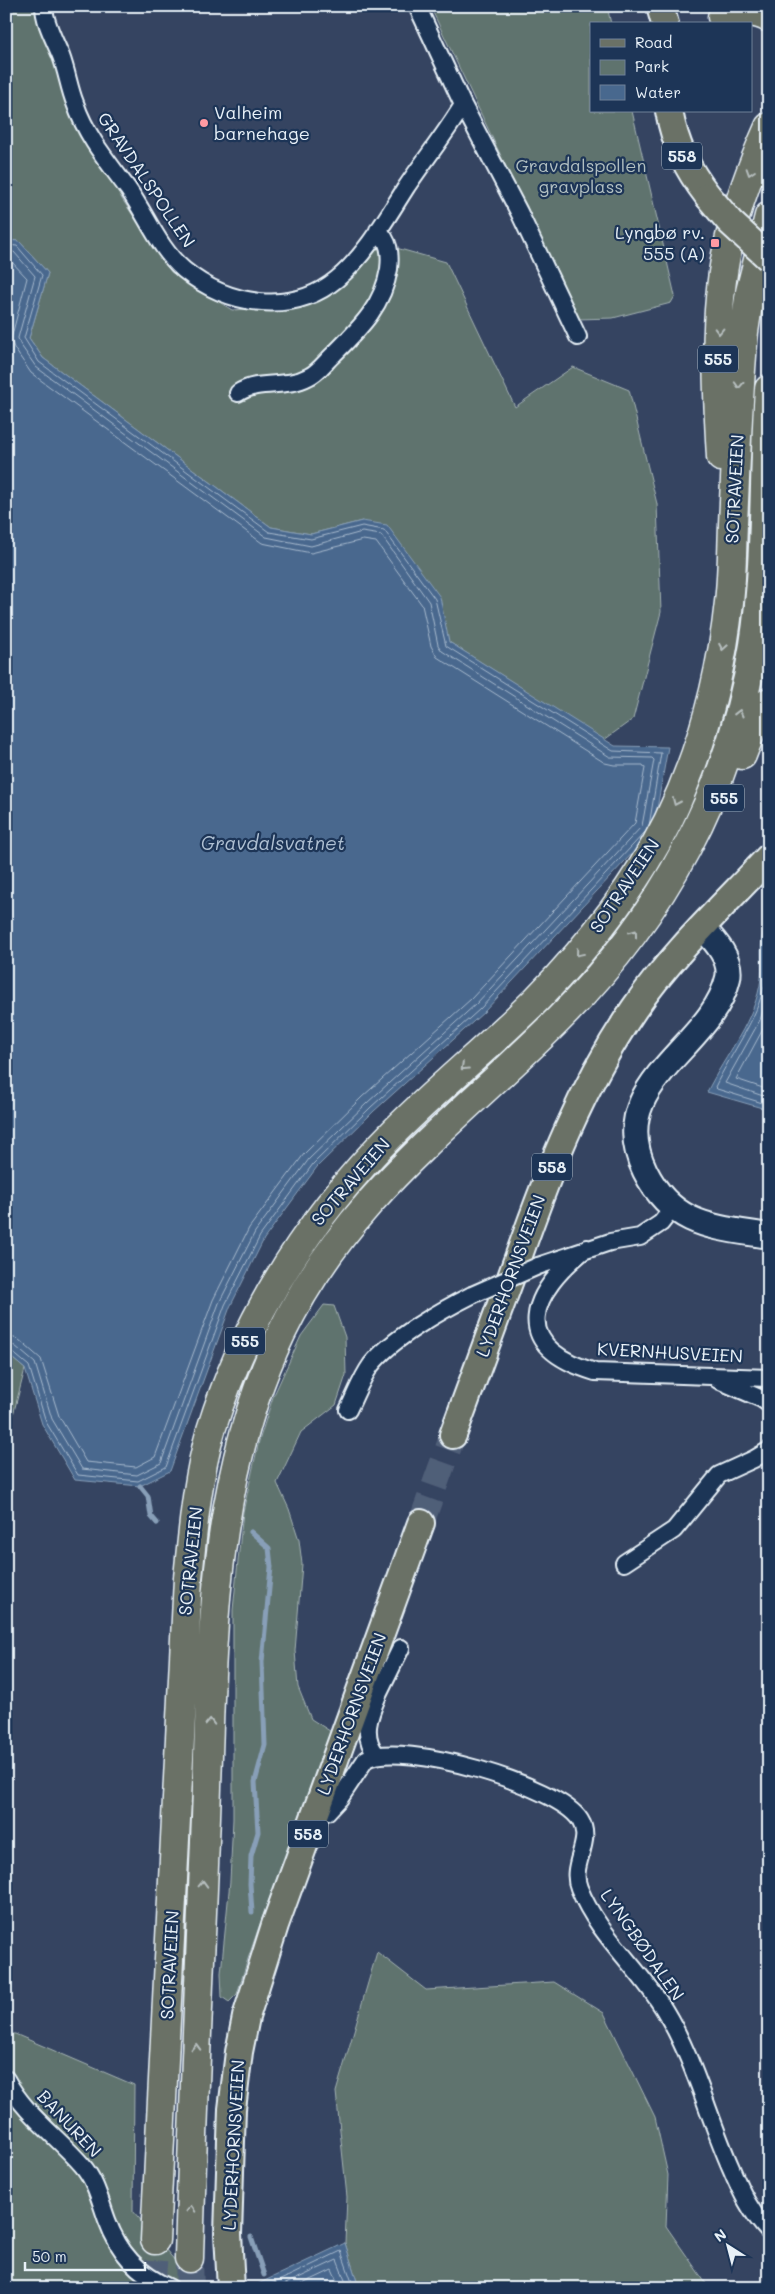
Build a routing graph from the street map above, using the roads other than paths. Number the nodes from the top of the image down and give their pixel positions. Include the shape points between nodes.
1 (44, 6) edge
2 (417, 6) edge
3 (721, 16) edge
4 (769, 18) edge
5 (463, 105) junction
6 (668, 112) edge
7 (769, 127) edge
8 (769, 216) edge
9 (378, 230) junction
10 (769, 258) edge
11 (578, 337) dead end
12 (769, 389) edge
13 (238, 393) dead end
14 (730, 598) junction
15 (769, 702) edge
16 (769, 857) edge
17 (666, 887) junction
18 (703, 928) junction
19 (672, 1208) junction
20 (769, 1236) edge
21 (587, 1248) junction
22 (711, 1377) junction
23 (769, 1378) edge
24 (769, 1404) edge
25 (348, 1410) dead end
26 (453, 1435) tunnel mouth
27 (769, 1450) edge
28 (422, 1523) tunnel mouth
29 (624, 1564) dead end
30 (401, 1648) dead end
31 (369, 1691) junction
32 (376, 1755) junction
33 (317, 1809) junction
34 (6, 2079) edge
35 (769, 2232) edge
36 (155, 2240) tunnel mouth
37 (189, 2258) tunnel mouth
38 (170, 2288) edge
39 (231, 2288) edge

1 - 9 street, GRAVDALSPOLLEN via 74,103 90,136 133,196 167,252 201,283 247,301 272,303 296,300 337,279
2 - 5 street
3 - 4 highway via 746,12
5 - 9 street, GRAVDALSPOLLEN
5 - 11 street via 515,203
6 - 10 main road, 558, bridge via 679,152 690,172 730,222
7 -> 14 highway, 555 via 752,166 728,245 719,323 718,406
8 -> 14 highway, SOTRAVEIEN / 555 via 750,292 744,332
9 - 13 street via 389,247 386,287 381,300 345,343 310,377 273,386 247,386
17 -> 12 highway, SOTRAVEIEN / 555 via 716,786 734,732 754,649
14 -> 36 highway, SOTRAVEIEN / 555 via 706,722 690,770 667,822 639,873 577,956 537,999 398,1128 320,1215 284,1266 231,1374 207,1449 193,1524 188,1578
15 - 17 highway, 555 via 751,732 703,845
16 - 18 main road, LYDERHORNSVEIEN / 558
37 -> 17 highway, SOTRAVEIEN / 555 via 218,1579 232,1478 258,1387 304,1292 340,1236 416,1151 556,1022 602,974
18 - 19 street via 718,945 728,976 710,1016 656,1077 646,1093 636,1134 643,1167 655,1190
18 - 26 main road, LYDERHORNSVEIEN / 558 via 635,1007 580,1099 533,1214
19 - 20 street via 709,1226
19 - 21 street via 661,1223 640,1237
21 - 22 street, KVERNHUSVEIEN via 558,1273 538,1304 535,1320 541,1339 575,1366 595,1372
21 - 25 street, bridge via 472,1295 420,1325 372,1363
22 - 23 street, KVERNHUSVEIEN
22 - 24 street
27 - 29 street via 720,1475 674,1530
28 - 31 main road, LYDERHORNSVEIEN / 558
30 - 31 street
31 - 32 street via 372,1708 367,1738
31 - 33 main road, LYDERHORNSVEIEN / 558
32 - 33 street via 361,1764 340,1798 327,1812
32 - 35 street, LYNGBØDALEN via 422,1756 505,1778 553,1797 579,1818 586,1838 576,1864 578,1886 591,1913 672,2024 746,2201 755,2218
33 - 39 main road, LYDERHORNSVEIEN / 558 via 258,1974 239,2052 232,2108 228,2234
34 - 38 street, BANUREN via 24,2106 93,2179 107,2220 127,2258 152,2280

